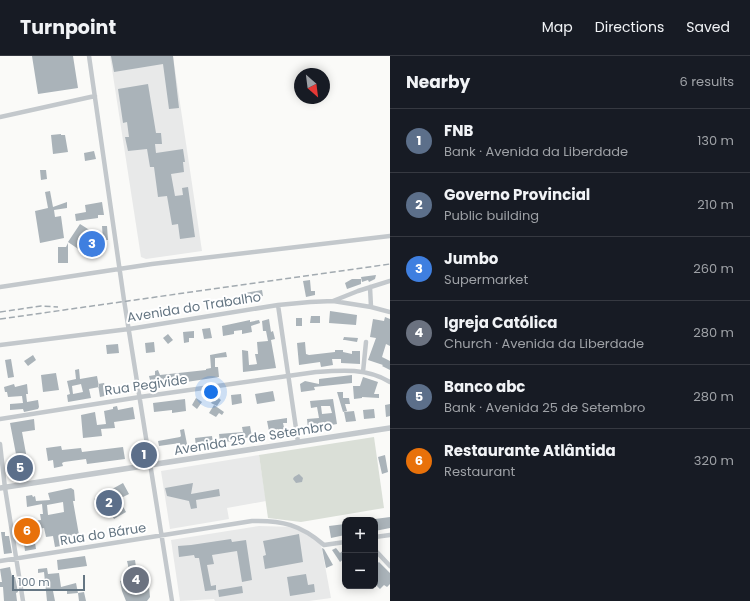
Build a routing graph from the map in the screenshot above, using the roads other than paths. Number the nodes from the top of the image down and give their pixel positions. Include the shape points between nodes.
1 (89, 56) edge
2 (95, 96) junction
3 (0, 117) edge
4 (390, 236) edge
5 (120, 270) junction
6 (390, 281) edge
7 (370, 286) junction
8 (0, 287) edge
9 (333, 301) junction
10 (278, 304) junction
11 (371, 307) junction
12 (390, 312) edge
13 (129, 329) junction
14 (366, 342) dead end
15 (0, 344) edge
16 (363, 372) junction
17 (289, 376) junction
18 (390, 382) edge
19 (140, 397) junction
20 (0, 419) edge
21 (390, 428) edge
22 (298, 442) junction
23 (0, 444) edge
24 (151, 465) junction
25 (2, 488) edge
26 (390, 535) edge
27 (162, 536) junction
28 (378, 537) edge
29 (342, 542) edge
30 (378, 553) edge
31 (16, 558) junction
32 (0, 561) edge
33 (390, 566) edge
34 (23, 601) edge
35 (172, 601) edge

1 - 2 street
2 - 3 street
2 - 5 street
4 - 5 street
5 - 8 street
5 - 13 street
6 - 7 street
7 - 9 street
7 - 11 street
9 - 10 street, Avenida do Trabalho
9 - 11 street, Avenida do Trabalho
10 - 13 street, Avenida do Trabalho
10 - 17 street
11 - 12 street, Avenida do Trabalho
13 - 15 street, Avenida do Trabalho
13 - 19 street
14 - 16 street
16 - 17 street, Rua Pegivide via 344,370
16 - 18 street, Rua Pegivide
17 - 19 street, Rua Pegivide
17 - 22 street
19 - 20 street, Rua Pegivide
19 - 24 street
21 - 22 street, Avenida 25 de Setembro
22 - 24 street, Avenida 25 de Setembro
23 - 25 street
24 - 25 street, Avenida 25 de Setembro
24 - 27 street
25 - 31 street
26 - 28 street
27 - 29 street, Rua do Bárue via 268,521 300,528 324,545
27 - 31 street, Rua do Bárue
27 - 35 street
30 - 33 street
31 - 32 street, Rua do Bárue
31 - 34 street

